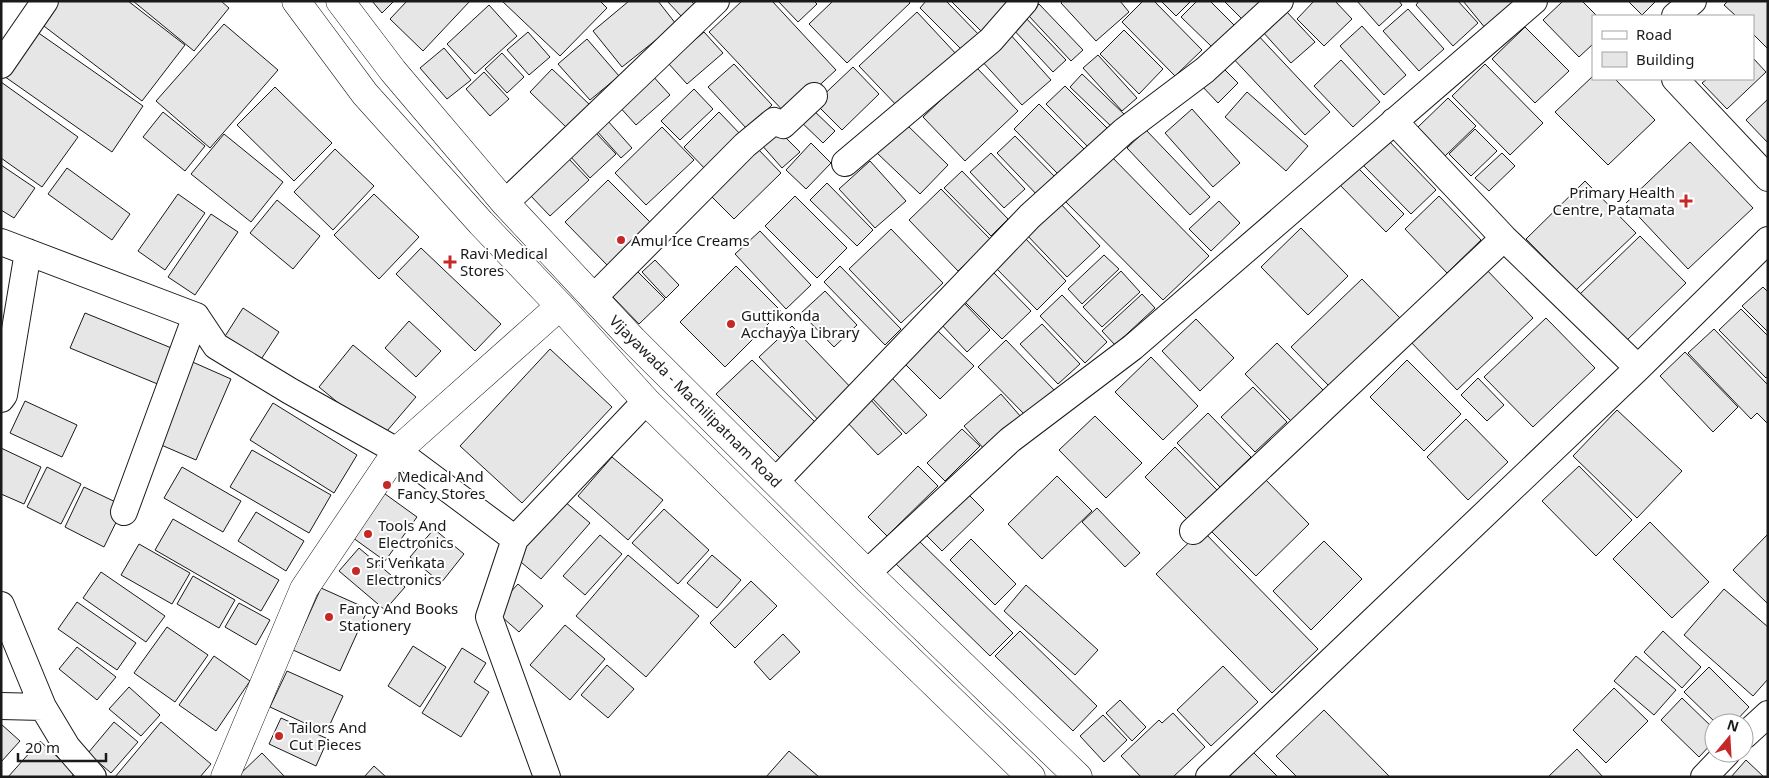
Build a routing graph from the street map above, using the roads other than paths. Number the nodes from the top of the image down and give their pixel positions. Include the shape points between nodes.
1 (45, 1) edge
2 (296, 1) edge
3 (340, 1) edge
4 (716, 1) edge
5 (1025, 1) edge
6 (1280, 1) edge
7 (1534, 1) edge
8 (1693, 1) edge
9 (1676, 15) edge
10 (1, 65) edge
11 (1676, 80) edge
12 (814, 96) dead end
13 (1394, 121) junction
14 (845, 163) dead end
15 (1768, 178) edge
16 (505, 203) junction
17 (1504, 238) junction
18 (1768, 240) edge
19 (1, 242) edge
20 (28, 252) junction
21 (594, 298) junction
22 (560, 306) junction
23 (196, 316) junction
24 (1638, 368) junction
25 (1, 399) edge
26 (646, 401) junction
27 (397, 452) junction
28 (776, 481) junction
29 (124, 512) dead end
30 (1193, 531) dead end
31 (515, 539) junction
32 (867, 573) junction
33 (1, 604) edge
34 (2, 707) edge
35 (43, 707) junction
36 (1768, 714) edge
37 (1754, 727) edge
38 (1717, 763) edge
39 (225, 776) edge
40 (94, 777) edge
41 (547, 777) edge
42 (1032, 777) edge
43 (1078, 777) edge
44 (1209, 777) edge
45 (1704, 777) edge

1 - 10 street
2 - 22 main road, Vijayawada - Machilipatnam Road via 365,94
3 - 16 main road, Vijayawada - Machilipatnam Road
4 - 16 street
5 - 14 street via 991,40
6 - 28 street via 1205,70 1124,131 1030,216
7 - 13 street
8 - 9 street
11 - 15 street
12 - 21 street via 783,125 774,121 745,145
13 - 17 street
13 - 32 street via 1133,346 1010,440
16 - 21 main road, Vijayawada - Machilipatnam Road
17 - 24 street
17 - 30 street
18 - 24 street
19 - 20 street
20 - 23 street
20 - 25 street
21 - 28 main road, Vijayawada - Machilipatnam Road
22 - 26 main road, Vijayawada - Machilipatnam Road
22 - 27 main road
23 - 27 street via 216,346
23 - 29 street
24 - 44 street
26 - 31 street
26 - 42 main road, Vijayawada - Machilipatnam Road
27 - 31 street
27 - 39 main road via 304,589
28 - 32 main road, Vijayawada - Machilipatnam Road
31 - 41 street via 489,617
32 - 43 main road, Vijayawada - Machilipatnam Road
33 - 35 street
34 - 35 street
35 - 40 street via 67,747
36 - 37 street
38 - 45 street

